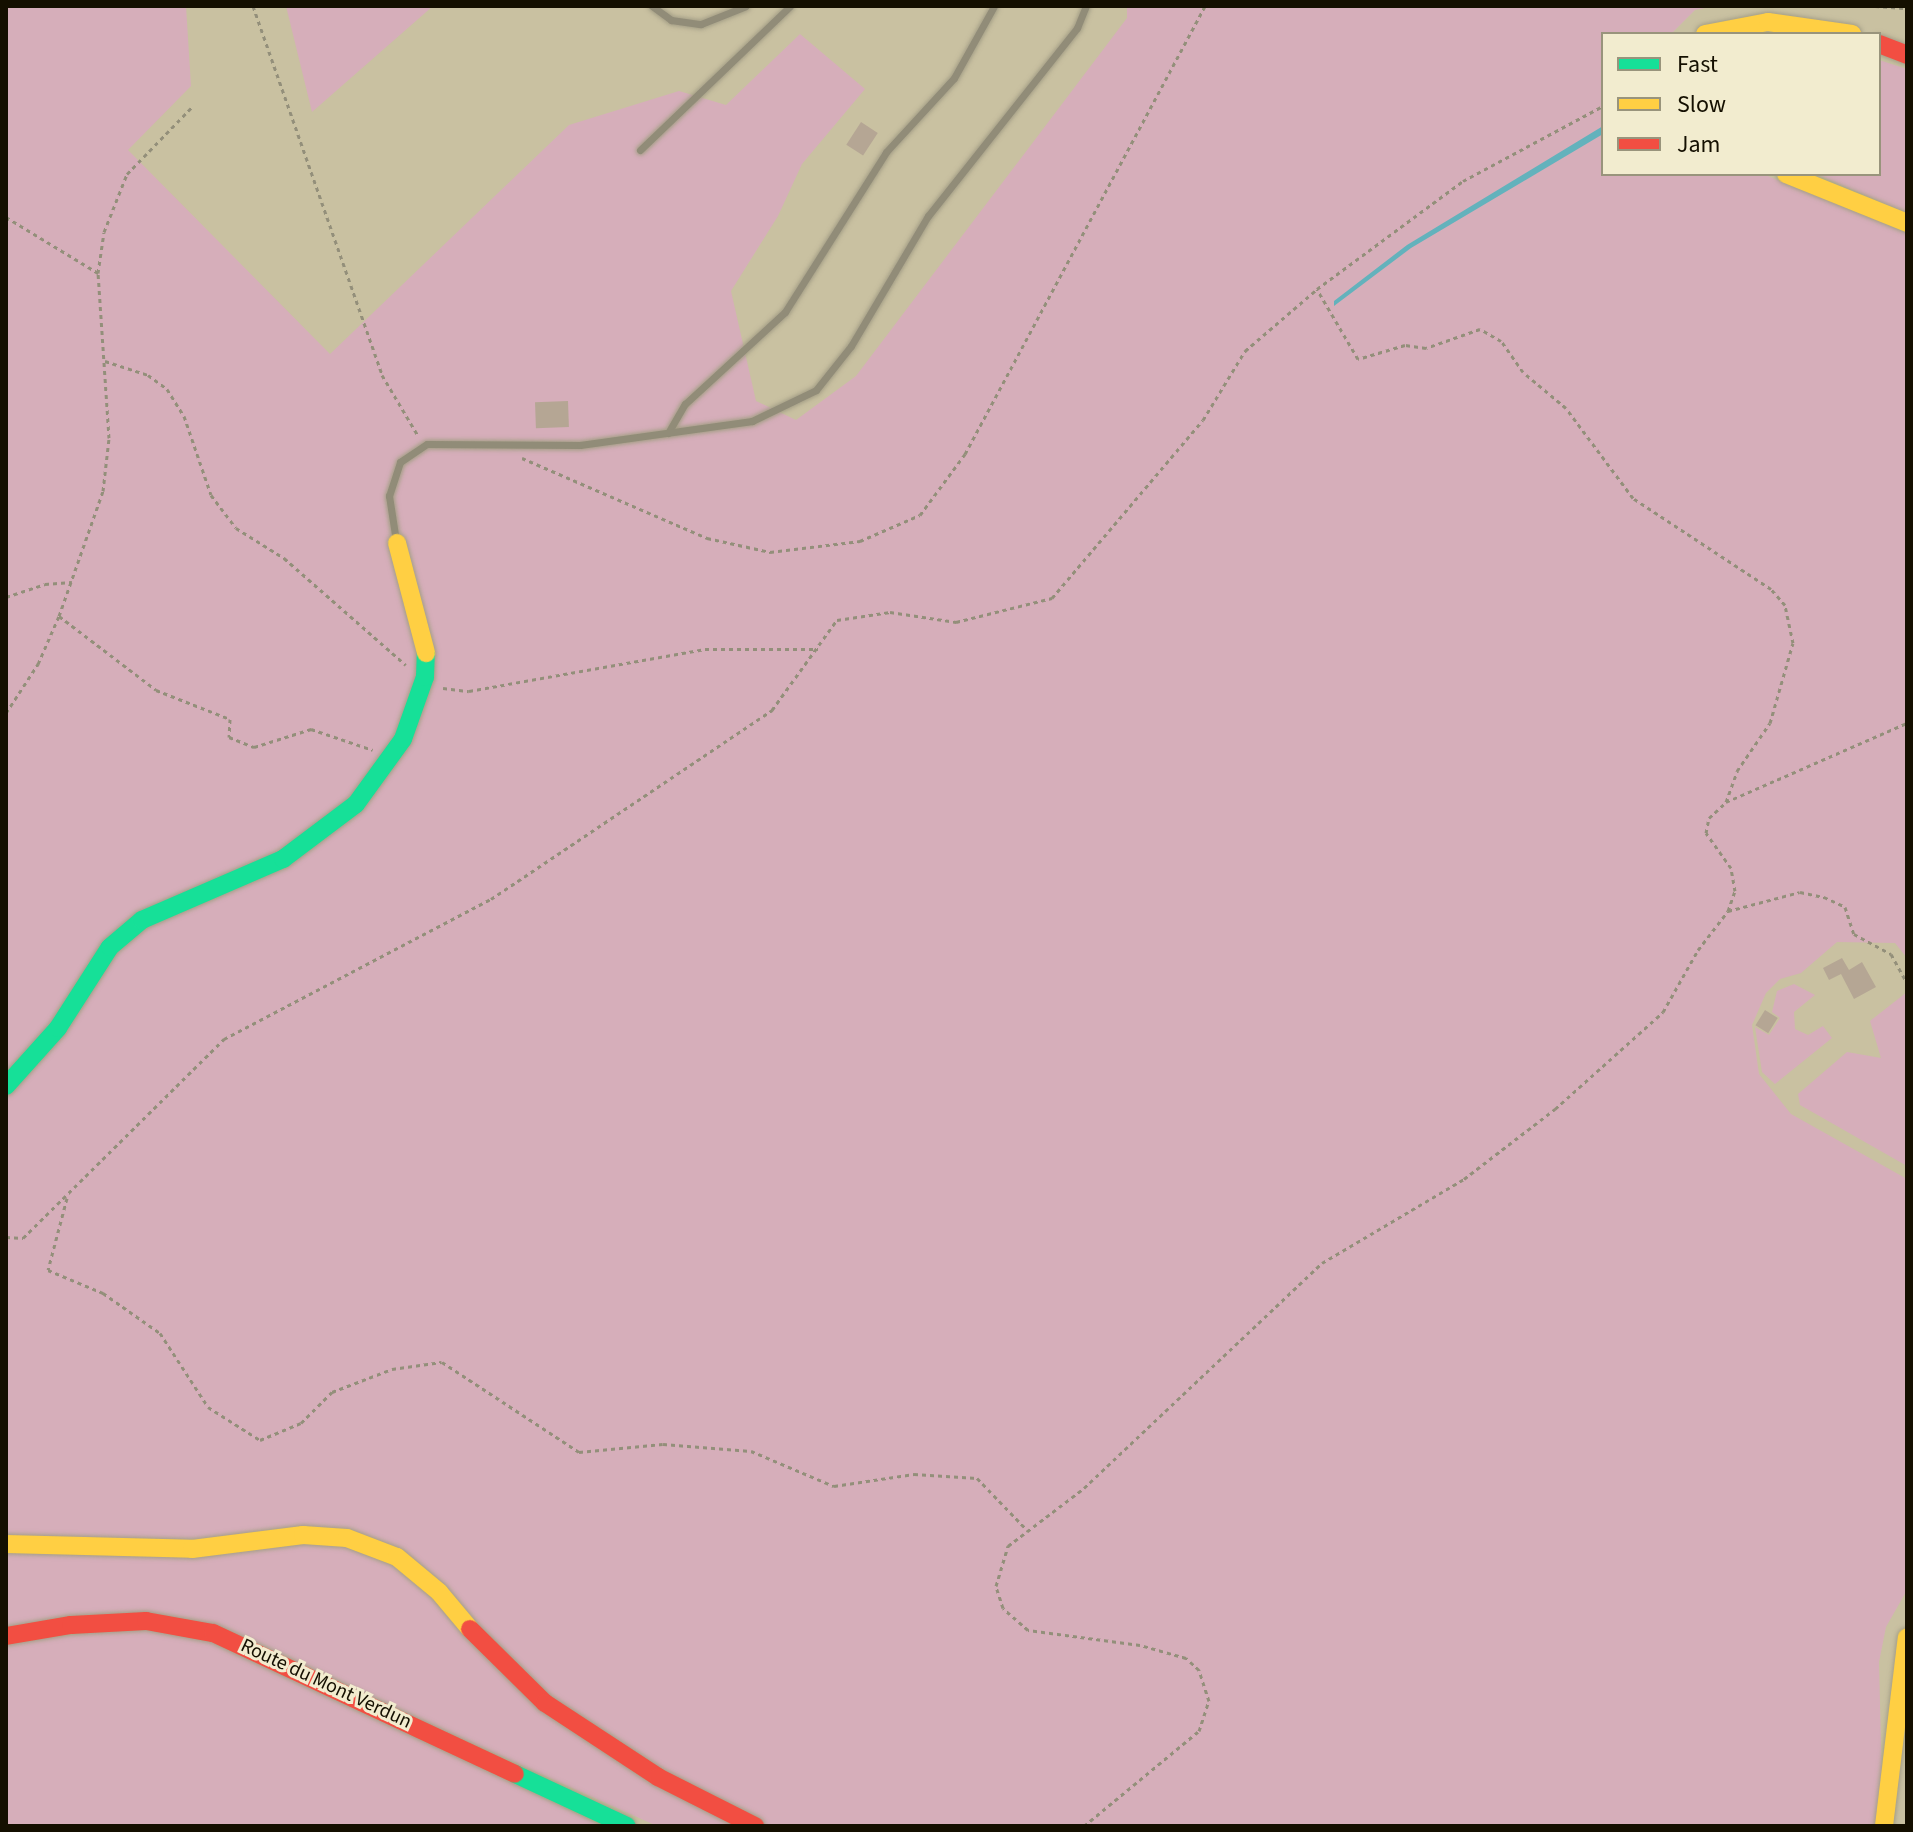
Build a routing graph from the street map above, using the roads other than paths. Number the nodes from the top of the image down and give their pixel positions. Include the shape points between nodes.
1 (652, 6) edge
2 (746, 6) edge
3 (790, 6) edge
4 (994, 6) edge
5 (1086, 6) edge
6 (734, 9) edge
7 (1716, 32) edge
8 (1838, 32) edge
9 (1881, 45) edge
10 (1907, 55) edge
11 (640, 150) dead end
12 (1791, 176) edge
13 (1907, 223) edge
14 (668, 433) junction
15 (397, 543) joint
16 (6, 1086) edge
17 (6, 1544) edge
18 (6, 1636) edge
19 (1907, 1637) edge
20 (627, 1826) edge
21 (755, 1826) edge
22 (1884, 1826) edge

1 - 6 lane via 671,20 701,24
2 - 6 lane
3 - 11 lane
4 - 14 lane via 954,78 886,152 785,312 685,404
5 - 14 lane via 1077,28 928,216 851,346 816,390 752,421
7 - 8 street via 1768,22
9 - 10 street
12 - 13 street
14 - 15 lane via 580,445 427,444 400,462 389,496
15 - 16 street via 427,642 425,677 403,739 356,804 283,859 142,920 110,947 58,1028
17 - 21 street via 192,1549 303,1535 347,1538 397,1557 439,1592 487,1649 545,1703 658,1777
18 - 20 street, Route du Mont Verdun via 71,1625 146,1621 213,1633
19 - 22 street

